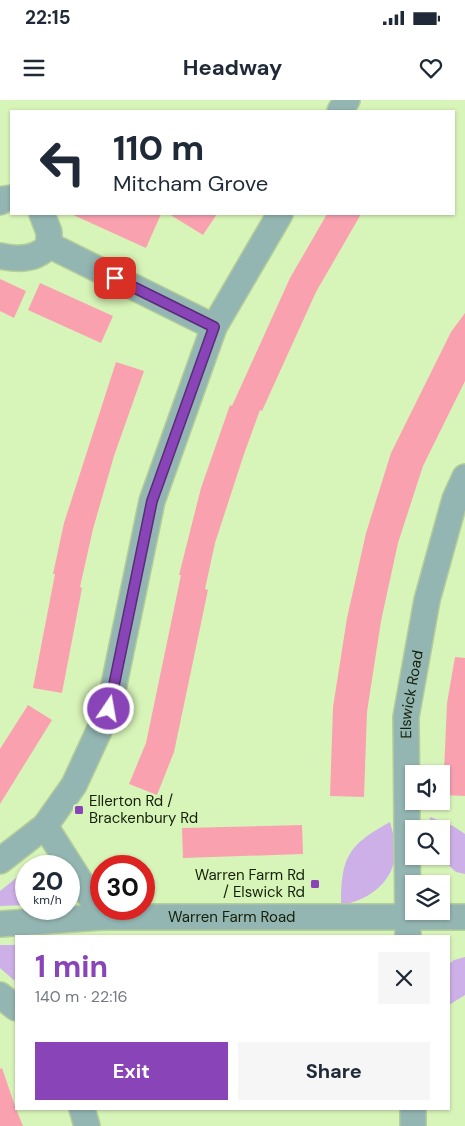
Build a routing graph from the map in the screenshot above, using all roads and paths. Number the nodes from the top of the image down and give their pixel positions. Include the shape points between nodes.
1 (42, 215) edge
2 (279, 215) edge
3 (49, 245) junction
4 (0, 256) edge
5 (214, 327) junction
6 (465, 477) edge
7 (44, 826) junction
8 (0, 861) edge
9 (465, 917) edge
10 (0, 924) edge
11 (407, 926) edge
12 (100, 927) edge
13 (0, 995) edge
14 (15, 1007) edge
15 (82, 1110) edge
16 (413, 1110) edge
17 (87, 1126) edge
18 (413, 1126) edge

1 - 3 street via 49,232
2 - 5 street
3 - 4 street via 34,256 17,260
3 - 5 street
5 - 7 street via 152,501 109,709 74,785
6 - 11 street, Elswick Road via 455,499 427,600 406,717
7 - 8 street
7 - 12 street
9 - 11 street, Warren Farm Road
10 - 12 street, Warren Farm Road
11 - 12 street, Warren Farm Road
13 - 14 street
15 - 17 street
16 - 18 street

